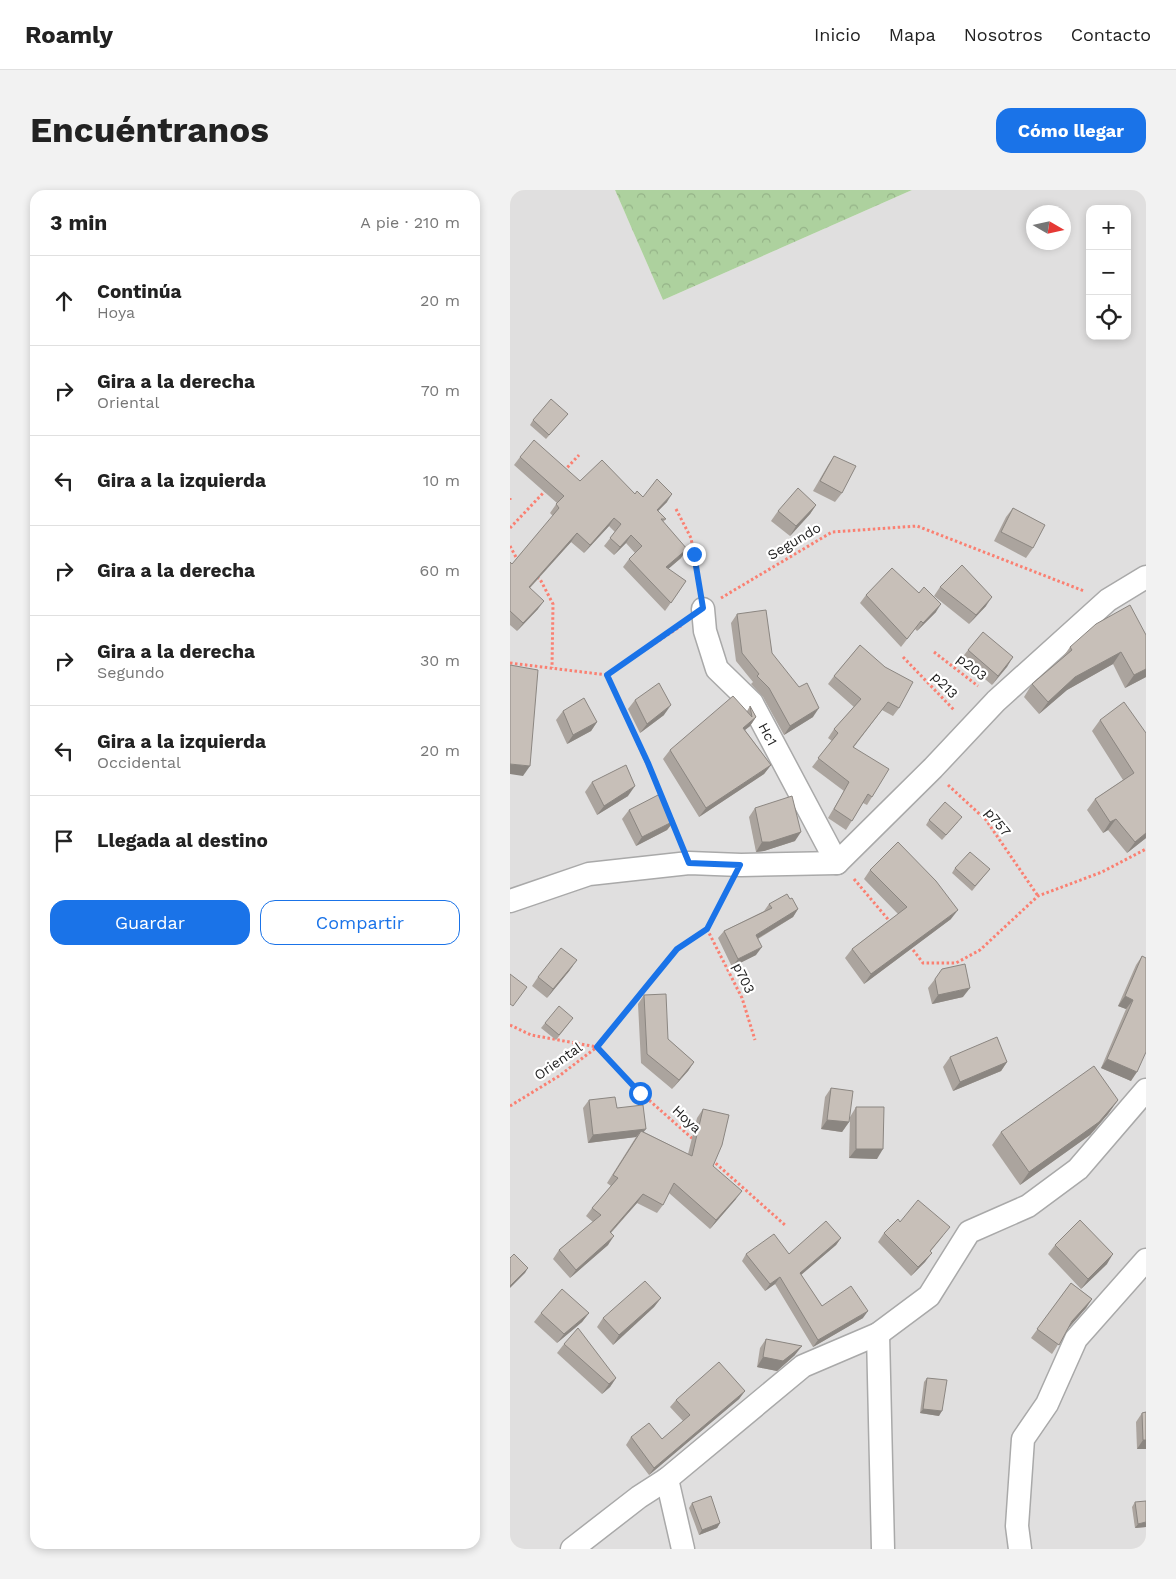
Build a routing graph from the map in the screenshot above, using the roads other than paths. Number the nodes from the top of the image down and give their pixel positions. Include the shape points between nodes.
1 (1146, 577) edge
2 (703, 608) road end
3 (837, 863) junction
4 (510, 901) edge
5 (1146, 1090) edge
6 (1146, 1260) edge
7 (878, 1334) junction
8 (667, 1479) junction
9 (572, 1549) edge
10 (683, 1549) edge
11 (883, 1549) edge
12 (1020, 1549) edge

1 - 3 street via 1108,600 996,700
2 - 3 street, Hc1 via 704,631 717,669 752,703
3 - 4 street via 689,863 589,874
5 - 7 street via 1078,1169 1028,1206 969,1232 930,1296
6 - 12 street via 1076,1339 1046,1404 1023,1438 1017,1526
7 - 8 street via 803,1366
7 - 11 street
8 - 9 street
8 - 10 street

